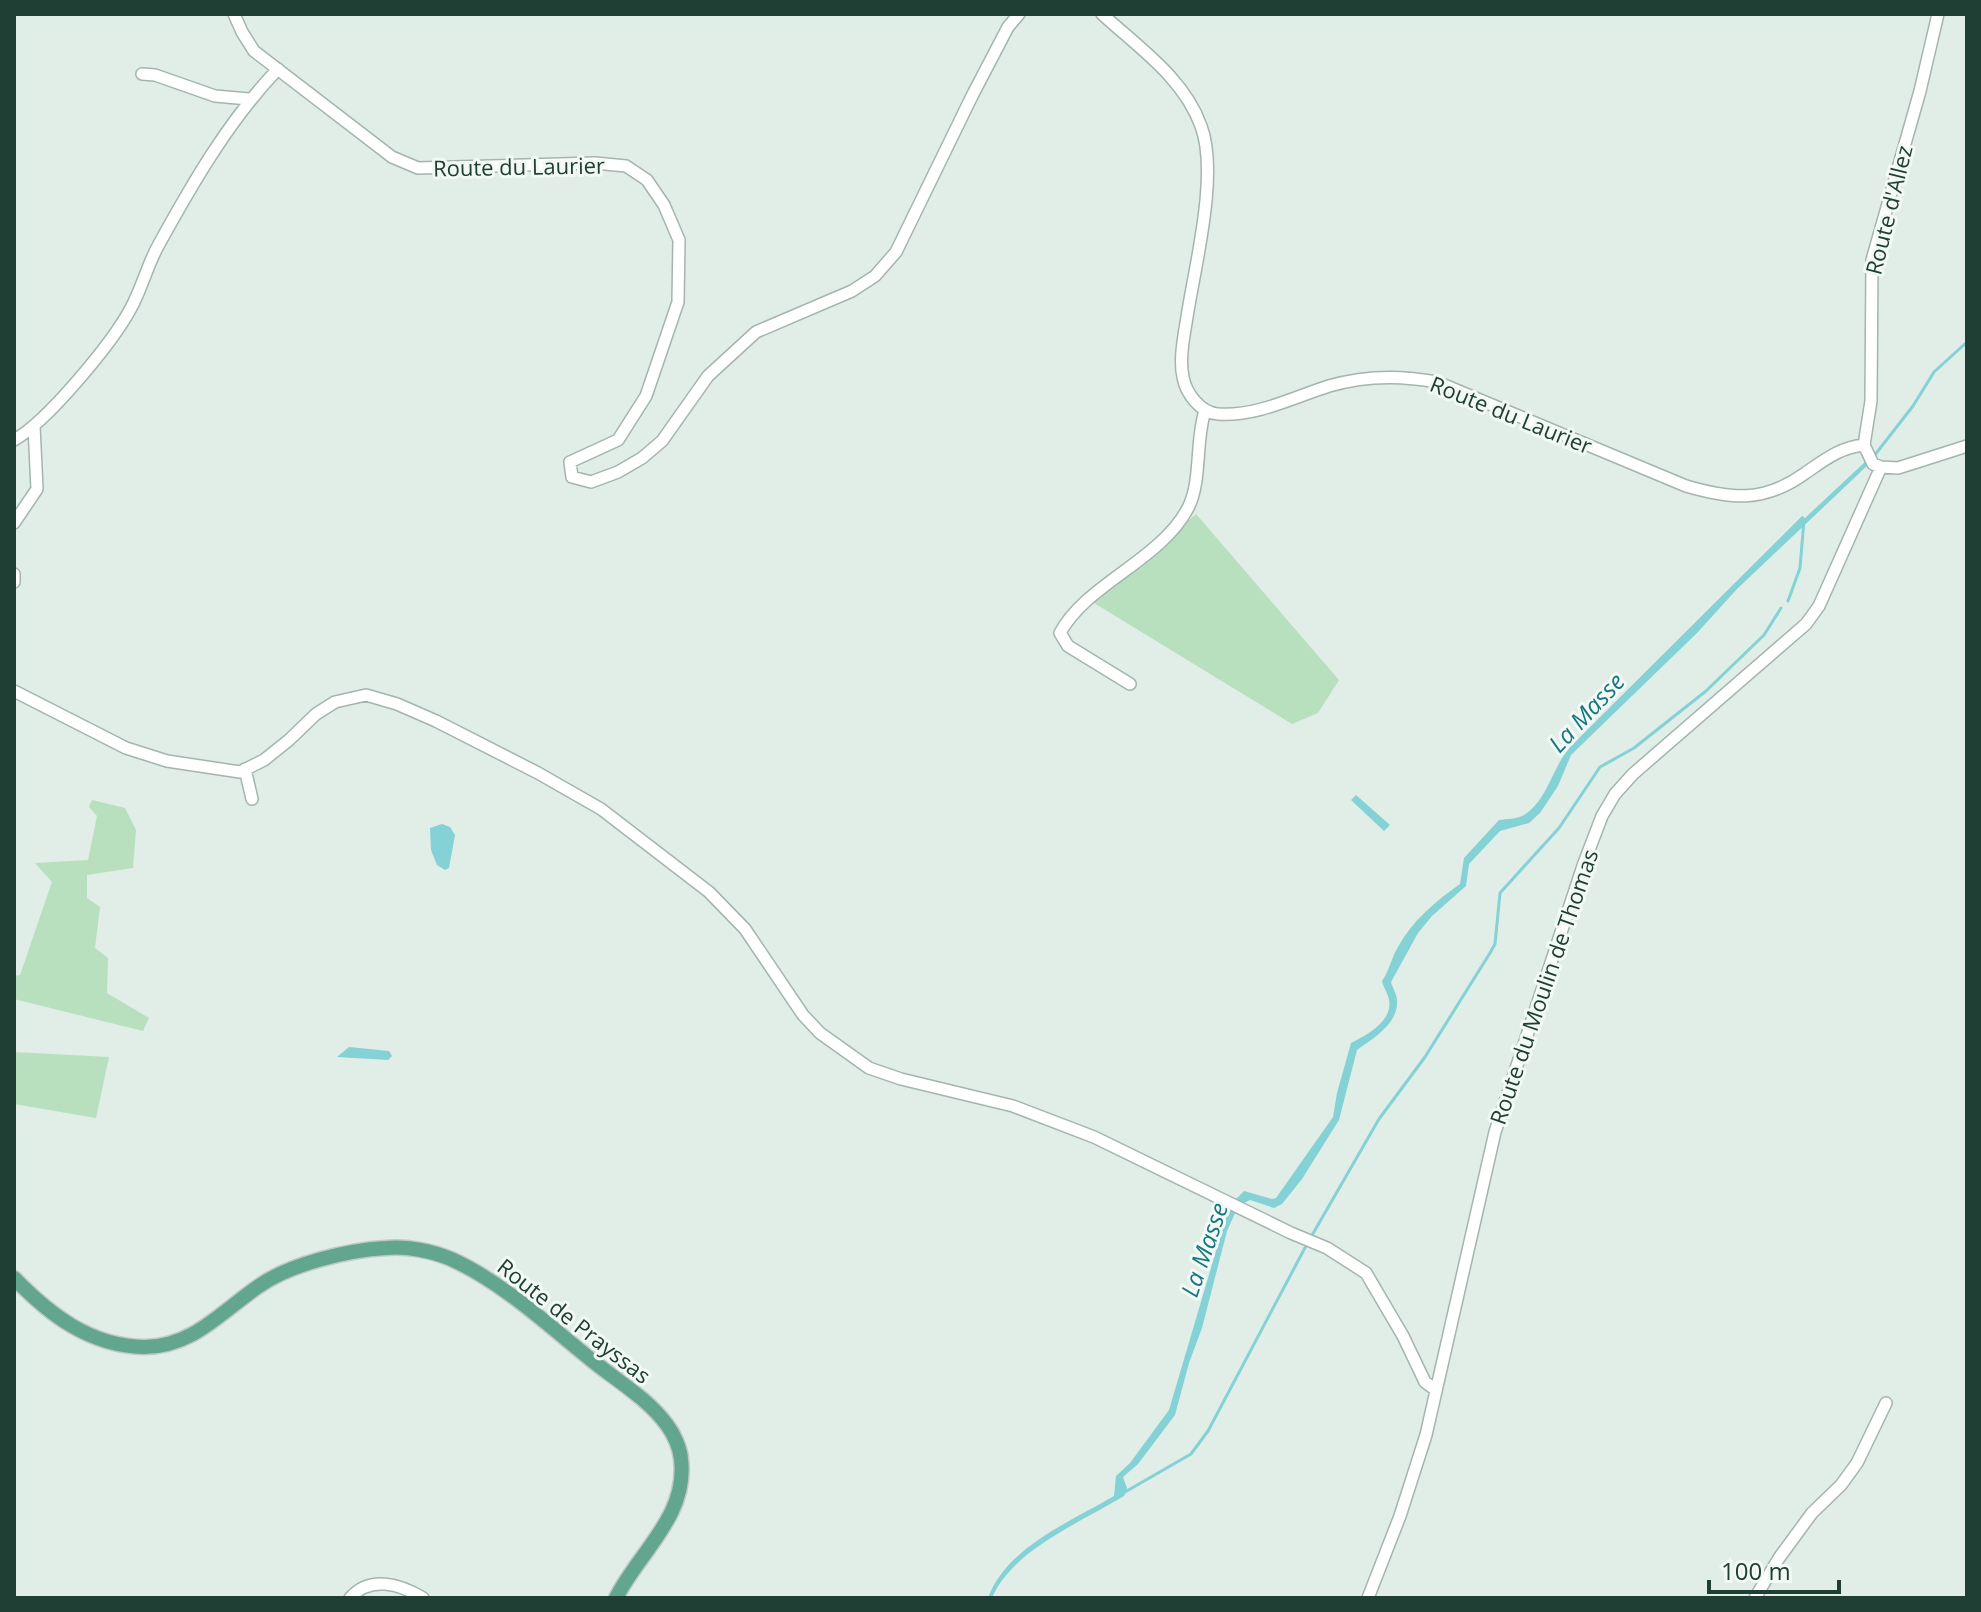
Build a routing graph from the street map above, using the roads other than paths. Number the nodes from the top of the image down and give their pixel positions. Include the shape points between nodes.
1 (234, 14) edge
2 (1019, 14) edge
3 (1102, 14) edge
4 (1938, 14) edge
5 (278, 69) junction
6 (142, 74) dead end
7 (249, 99) junction
8 (1205, 411) junction
9 (34, 426) junction
10 (14, 440) edge
11 (1967, 446) edge
12 (1872, 458) junction
13 (14, 523) edge
14 (14, 574) edge
15 (14, 582) edge
16 (1130, 684) dead end
17 (14, 691) edge
18 (245, 769) junction
19 (252, 799) dead end
20 (14, 1278) edge
21 (1436, 1390) junction
22 (1886, 1403) dead end
23 (350, 1598) edge
24 (423, 1598) edge
25 (616, 1598) edge
26 (1368, 1598) edge
27 (1757, 1598) edge

1 - 5 street, Route du Laurier via 254,51
2 - 5 street, Route du Laurier via 972,96 896,252 875,276 840,297 756,332 708,376 662,441 618,472 591,482 572,477 570,462 618,440 633,420 678,302 679,240 647,180 626,166 595,163 418,168 392,157
3 - 8 street via 1176,82 1189,100 1209,154 1183,347 1183,377
4 - 12 street, Route d'Allez via 1872,260
5 - 7 street
6 - 7 street via 215,96
7 - 9 street via 157,249 123,322
8 - 12 street, Route du Laurier via 1267,408 1331,385 1405,376 1437,382 1722,497 1774,491 1846,448
8 - 16 street via 1194,493 1182,519 1084,605 1060,633 1068,646
9 - 10 street
9 - 13 street via 37,489
11 - 12 street, Route du Laurier via 1898,468
12 - 21 street, Route du Moulin de Thomas via 1819,606 1806,624 1633,774 1602,816 1495,1132
14 - 15 street
17 - 18 street via 126,748 167,761
18 - 19 street
18 - 21 street via 264,760 335,702 366,695 423,715 538,773 601,809 709,892 745,929 803,1015 869,1068 1013,1106 1094,1137 1327,1248 1366,1273 1425,1382
20 - 25 main road, Route de Prayssas via 41,1306 77,1330 146,1347 180,1341 209,1327 260,1285 292,1268 386,1248 451,1259 503,1289 639,1397 675,1441 682,1479 676,1503
21 - 26 street, Route du Moulin de Thomas via 1415,1472
22 - 27 street via 1857,1463 1812,1513
23 - 24 street via 358,1589 379,1583

